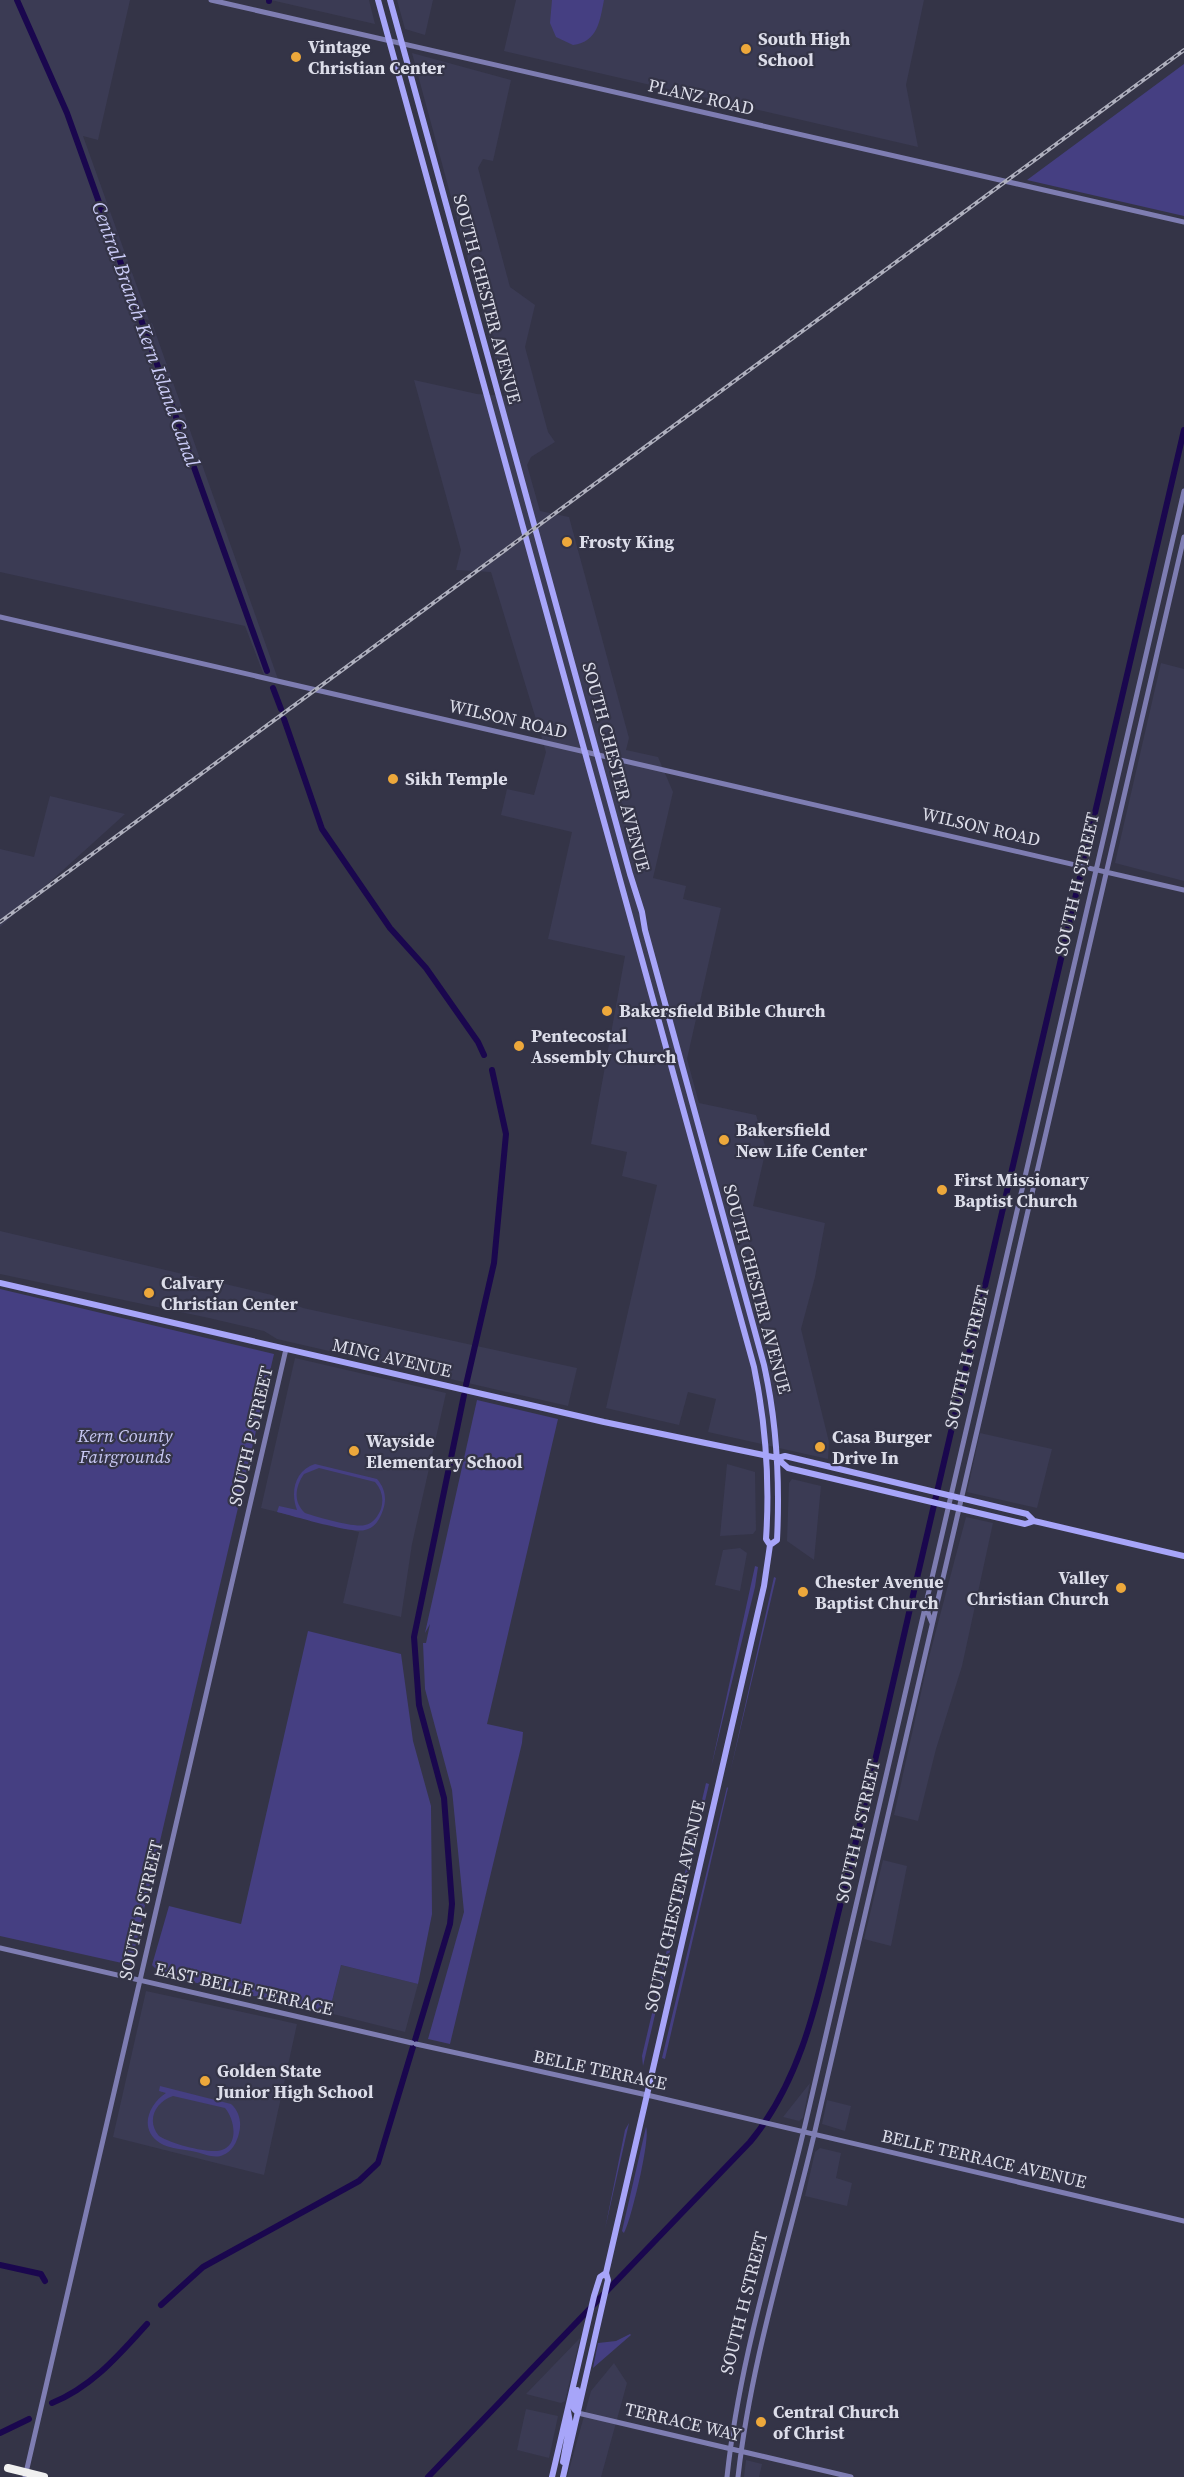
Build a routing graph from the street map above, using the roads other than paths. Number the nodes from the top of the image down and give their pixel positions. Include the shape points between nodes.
1 (211, 0) edge
2 (378, 0) edge
3 (390, 0) edge
4 (387, 39) junction
5 (402, 42) junction
6 (1184, 222) edge
7 (1184, 491) edge
8 (1184, 537) edge
9 (0, 617) edge
10 (585, 752) junction
11 (597, 756) junction
12 (1096, 869) junction
13 (1107, 872) junction
14 (1184, 890) edge
15 (0, 1283) edge
16 (286, 1349) junction
17 (768, 1455) junction
18 (778, 1458) junction
19 (948, 1495) junction
20 (961, 1498) junction
21 (946, 1505) junction
22 (959, 1509) junction
23 (1034, 1521) junction
24 (771, 1545) junction
25 (1184, 1556) edge
26 (930, 1584) junction
27 (932, 1623) junction
28 (0, 1948) edge
29 (140, 1980) junction
30 (414, 2043) joint
31 (647, 2095) junction
32 (777, 2127) joint
33 (803, 2132) junction
34 (814, 2135) junction
35 (1184, 2222) edge
36 (606, 2273) junction
37 (582, 2351) junction
38 (568, 2411) junction
39 (578, 2413) junction
40 (730, 2449) junction
41 (741, 2451) junction
42 (554, 2467) junction
43 (8, 2468) dead end
44 (565, 2468) junction
45 (25, 2477) edge
46 (44, 2477) edge
47 (552, 2477) edge
48 (557, 2477) edge
49 (562, 2477) edge
50 (727, 2477) edge
51 (738, 2477) edge
52 (851, 2477) edge

1 - 4 street, PLANZ ROAD
2 - 4 main road, SOUTH CHESTER AVENUE
3 - 5 main road, SOUTH CHESTER AVENUE
4 - 5 street, PLANZ ROAD
4 - 10 main road, SOUTH CHESTER AVENUE
5 - 6 street, PLANZ ROAD
5 - 11 main road, SOUTH CHESTER AVENUE
7 - 12 street, SOUTH H STREET
8 - 13 street, SOUTH H STREET
9 - 10 street, WILSON ROAD
10 - 11 street, WILSON ROAD
10 - 17 main road, SOUTH CHESTER AVENUE via 754,1367
11 - 12 street, WILSON ROAD
11 - 18 main road, SOUTH CHESTER AVENUE via 764,1365
12 - 13 street, WILSON ROAD
12 - 19 street, SOUTH H STREET
13 - 14 street, WILSON ROAD
13 - 20 street, SOUTH H STREET
15 - 16 main road, MING AVENUE
16 - 17 main road, MING AVENUE via 603,1422
16 - 29 street, SOUTH P STREET
17 - 18 main road, MING AVENUE
17 - 24 main road, SOUTH CHESTER AVENUE via 766,1539
18 - 19 main road, MING AVENUE via 786,1456
18 - 21 main road, MING AVENUE via 788,1468
18 - 24 main road, SOUTH CHESTER AVENUE via 777,1540
19 - 20 main road, MING AVENUE
19 - 21 street, SOUTH H STREET
20 - 22 street, SOUTH H STREET
20 - 23 main road, MING AVENUE via 1027,1514
21 - 22 main road, MING AVENUE
21 - 26 street, SOUTH H STREET
22 - 23 main road, MING AVENUE via 1025,1524
22 - 27 street, SOUTH H STREET
23 - 25 main road, MING AVENUE
24 - 31 main road, SOUTH CHESTER AVENUE
26 - 27 street via 928,1613
26 - 33 street, SOUTH H STREET
27 - 34 street, SOUTH H STREET
28 - 29 street, EAST BELLE TERRACE
29 - 30 street, EAST BELLE TERRACE
29 - 45 street, SOUTH P STREET
30 - 31 street, BELLE TERRACE
31 - 32 street, BELLE TERRACE
31 - 36 main road, SOUTH CHESTER AVENUE
32 - 33 street, BELLE TERRACE AVENUE
33 - 34 street, BELLE TERRACE AVENUE
33 - 40 street, SOUTH H STREET via 760,2295
34 - 35 street, BELLE TERRACE AVENUE
34 - 41 street, SOUTH H STREET via 776,2279 746,2409
36 - 37 main road, SOUTH CHESTER AVENUE via 600,2277
36 - 39 main road, SOUTH CHESTER AVENUE via 608,2280
37 - 38 main road, SOUTH CHESTER AVENUE
37 - 39 main road via 574,2409
38 - 42 main road, SOUTH CHESTER AVENUE
38 - 44 main road via 570,2422 562,2461
39 - 40 street, TERRACE WAY
39 - 44 main road, SOUTH CHESTER AVENUE
40 - 41 street, TERRACE WAY
40 - 50 street, SOUTH H STREET
41 - 51 street, SOUTH H STREET
41 - 52 street, TERRACE WAY
42 - 47 main road, SOUTH CHESTER AVENUE
42 - 48 main road
43 - 46 highway, bridge
44 - 49 main road, SOUTH CHESTER AVENUE

